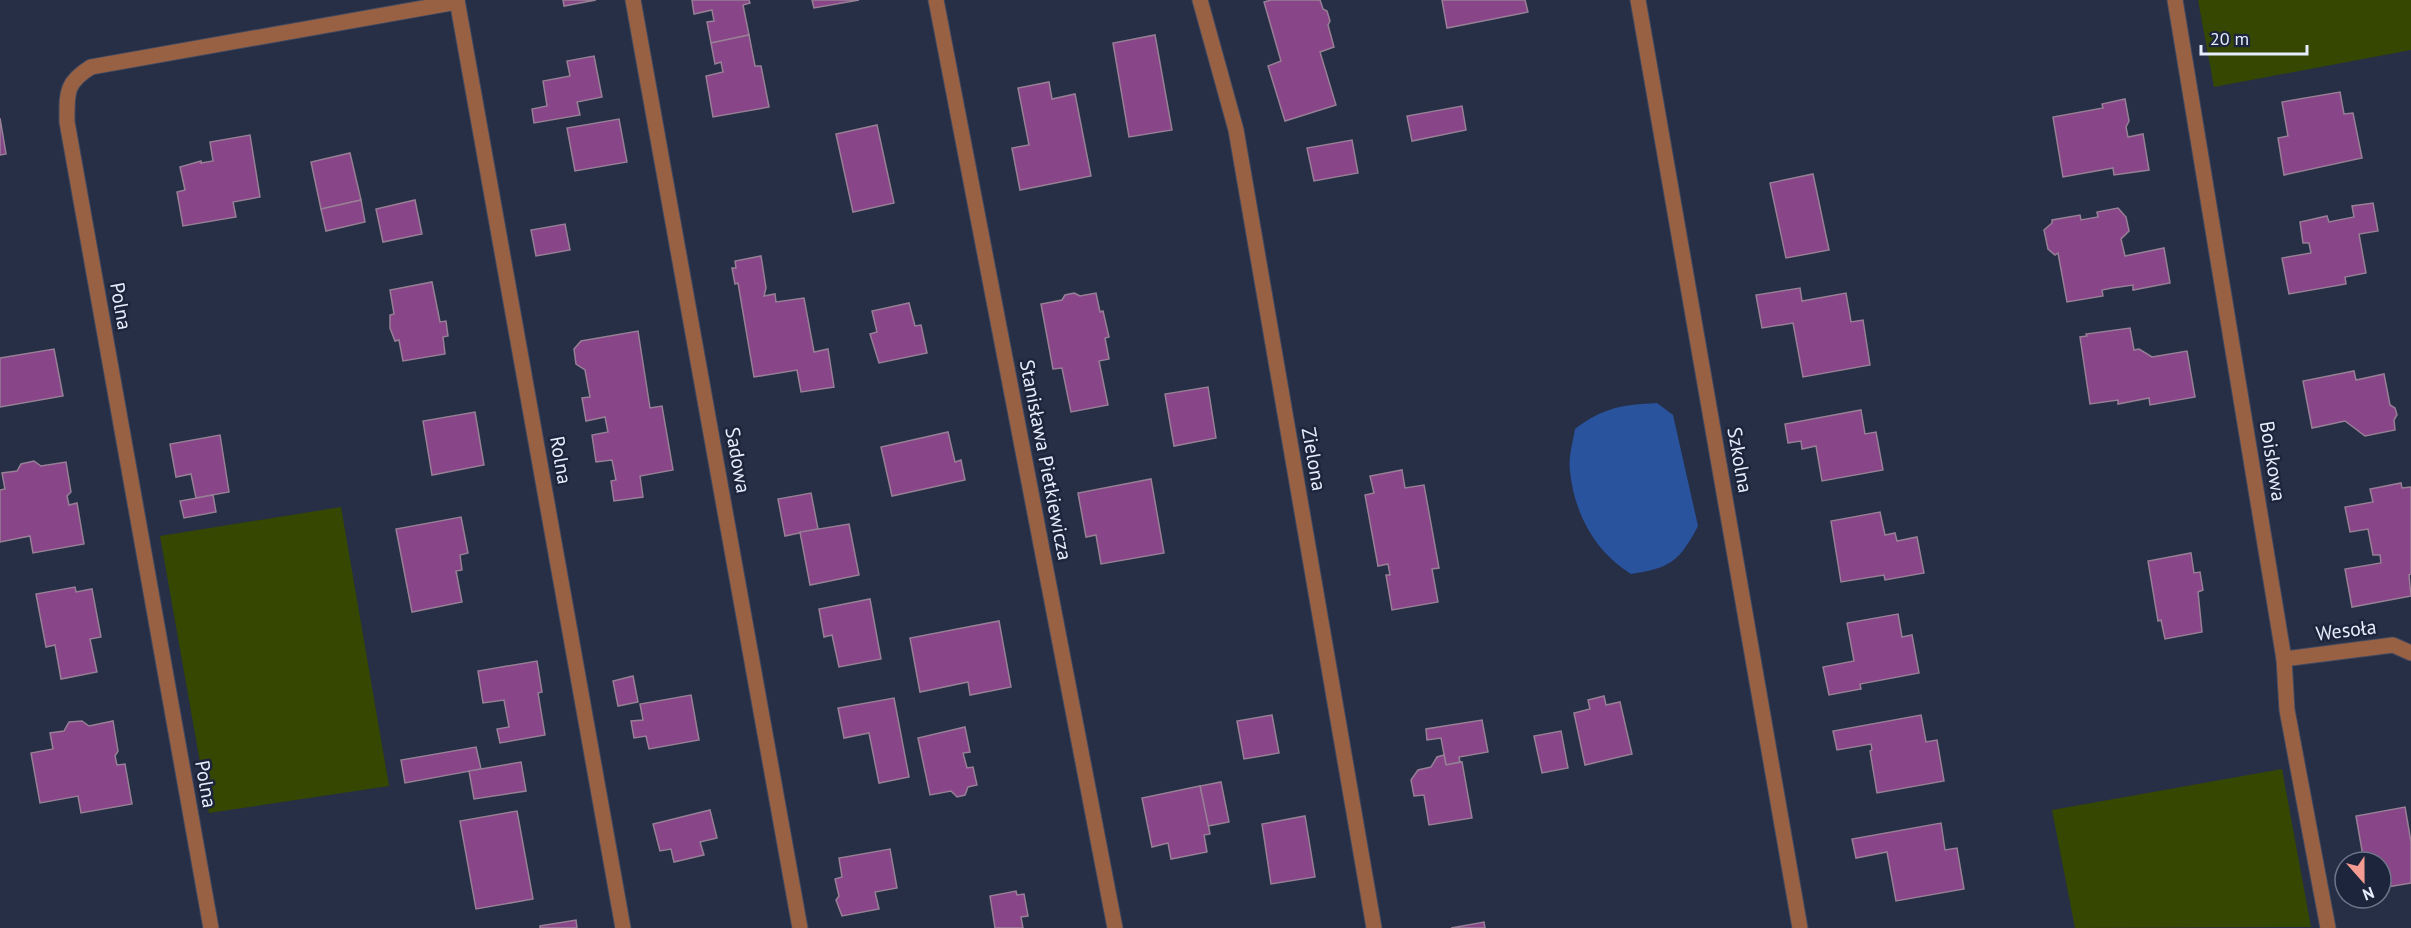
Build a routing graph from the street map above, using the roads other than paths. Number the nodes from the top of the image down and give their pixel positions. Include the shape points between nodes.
1 (633, 0) edge
2 (936, 0) edge
3 (1200, 0) edge
4 (1638, 0) edge
5 (2175, 0) edge
6 (457, 1) edge
7 (2411, 653) edge
8 (2284, 659) junction
9 (211, 928) edge
10 (623, 928) edge
11 (800, 928) edge
12 (1114, 928) edge
13 (1374, 928) edge
14 (1800, 928) edge
15 (2328, 928) edge

1 - 11 street, Sadowa
2 - 12 street, Stanisława Pietkiewicza
3 - 13 street, Zielona via 1236,130
4 - 14 street, Szkolna
5 - 8 street, Boiskowa
6 - 9 street, Polna via 91,67 76,76 67,92 67,122
6 - 10 street, Rolna
7 - 8 street, Wesoła via 2393,645
8 - 15 street, Boiskowa via 2287,710

